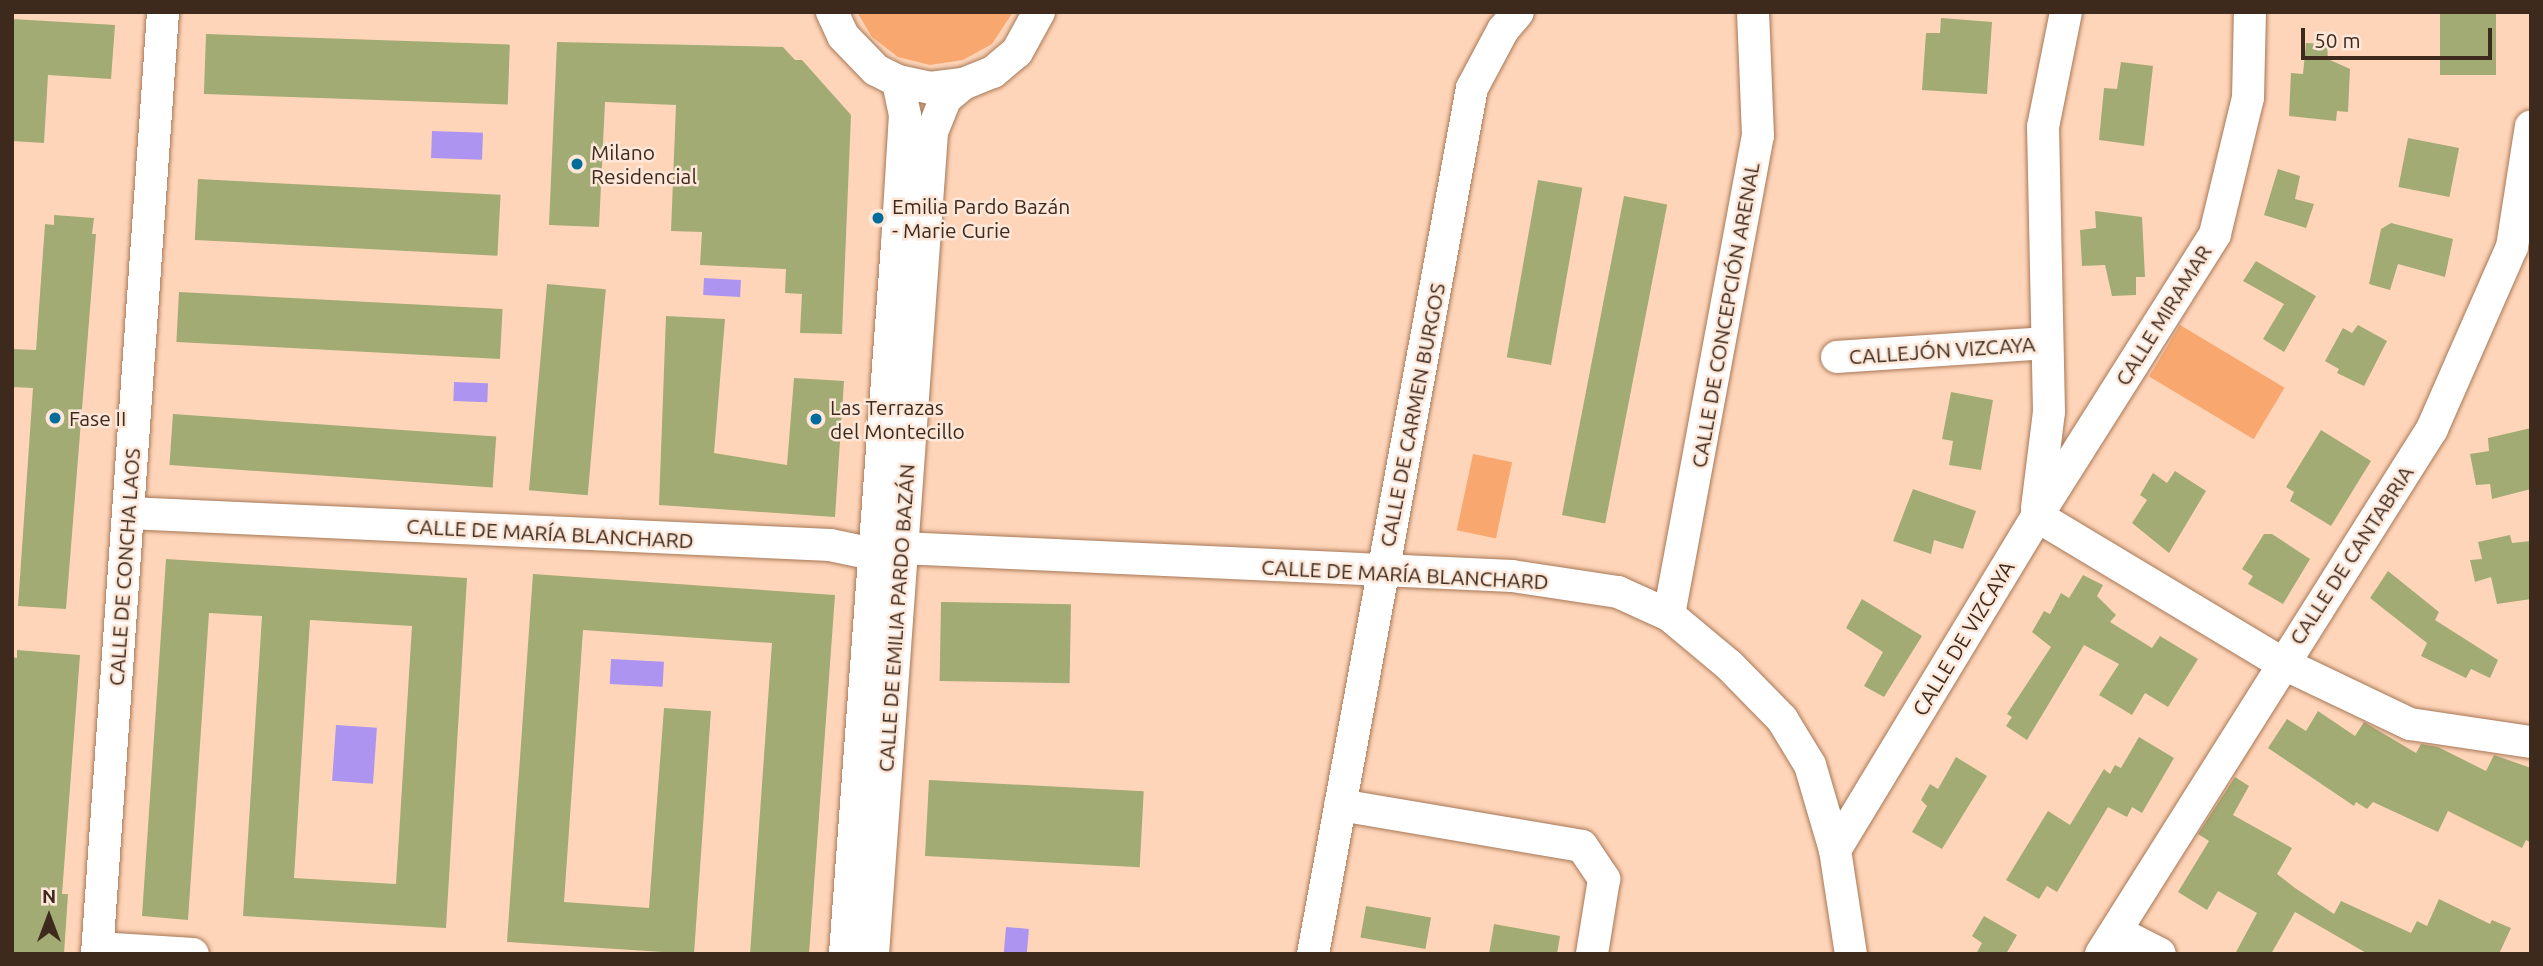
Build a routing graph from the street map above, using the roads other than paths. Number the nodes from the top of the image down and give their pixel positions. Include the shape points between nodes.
1 (163, 12) edge
2 (1039, 12) edge
3 (1518, 12) edge
4 (1753, 12) edge
5 (2066, 12) edge
6 (2250, 12) edge
7 (831, 13) edge
8 (898, 81) junction
9 (963, 84) junction
10 (2531, 126) edge
11 (2047, 343) junction
12 (1837, 357) dead end
13 (2049, 412) junction
14 (2092, 428) junction
15 (128, 513) junction
16 (2036, 516) junction
17 (887, 551) junction
18 (1382, 573) junction
19 (1670, 615) junction
20 (2282, 663) junction
21 (2531, 742) edge
22 (1340, 805) junction
23 (1835, 850) junction
24 (2109, 943) edge
25 (98, 951) edge
26 (193, 954) edge
27 (845, 954) edge
28 (873, 954) edge
29 (1313, 954) edge
30 (1592, 954) edge
31 (1851, 954) edge
32 (2160, 954) edge

1 - 15 street, CALLE DE CONCHA LAOS
2 - 9 street via 1017,52 993,72
3 - 18 street, CALLE DE CARMEN BURGOS via 1503,30 1472,88
4 - 19 street, CALLE DE CONCEPCIÓN ARENAL via 1758,136
5 - 11 street, CALLE DE VIZCAYA via 2043,127
6 - 14 street, CALLE MIRAMAR via 2248,98 2215,234
7 - 8 street via 858,55
8 - 9 street via 930,88
8 - 17 street, CALLE DE EMILIA PARDO BAZÁN via 905,115
9 - 17 street, CALLE DE EMILIA PARDO BAZÁN via 945,99 932,132
10 - 20 street, CALLE DE CANTABRIA via 2511,247 2432,429
11 - 12 street, CALLEJÓN VIZCAYA
11 - 13 street, CALLE DE VIZCAYA
13 - 14 street
13 - 16 street, CALLE DE VIZCAYA
14 - 16 street, CALLE MIRAMAR
15 - 17 street, CALLE DE MARÍA BLANCHARD
15 - 25 street, CALLE DE CONCHA LAOS
16 - 20 street
16 - 23 street, CALLE DE VIZCAYA
17 - 18 street, CALLE DE MARÍA BLANCHARD
17 - 27 street, CALLE DE EMILIA PARDO BAZÁN
17 - 28 street, CALLE DE EMILIA PARDO BAZÁN via 883,603 895,646
18 - 19 street, CALLE DE MARÍA BLANCHARD via 1512,576 1618,592
18 - 22 street, CALLE DE CARMEN BURGOS
19 - 23 street, CALLE DE MARÍA BLANCHARD via 1729,664 1782,719 1810,765
20 - 21 street via 2410,724
20 - 24 street, CALLE DE CANTABRIA
22 - 29 street, CALLE DE CARMEN BURGOS
22 - 30 street via 1582,846 1604,879
23 - 31 street, CALLE DE MARÍA BLANCHARD
24 - 32 street
25 - 26 street

